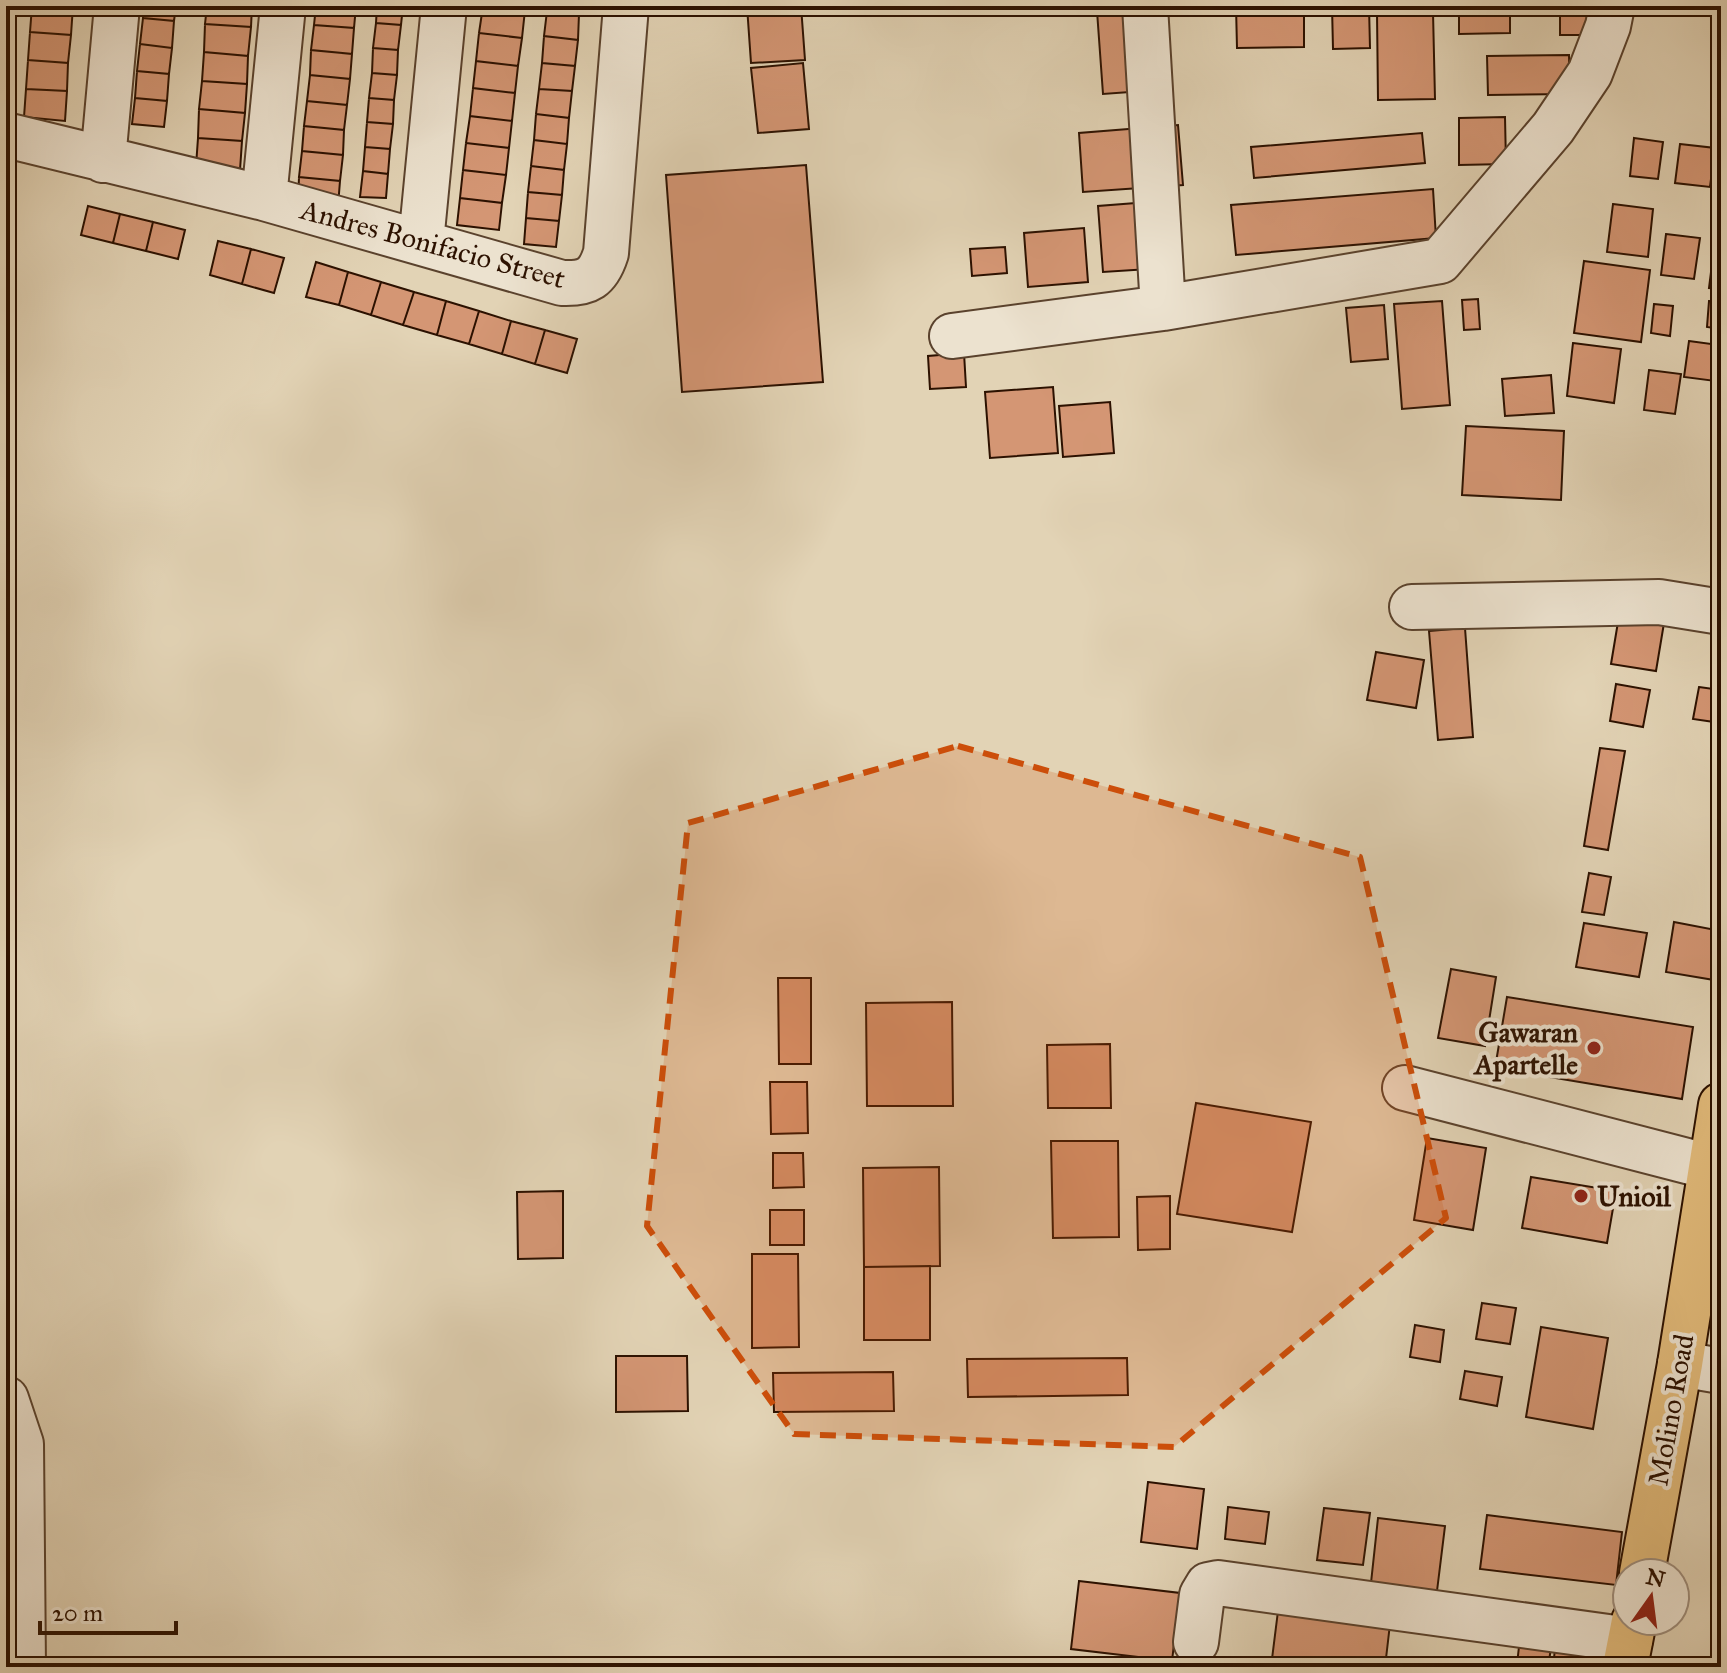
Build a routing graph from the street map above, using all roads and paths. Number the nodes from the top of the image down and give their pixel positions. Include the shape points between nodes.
1 (117, 6) edge
2 (283, 6) edge
3 (444, 6) edge
4 (626, 6) edge
5 (1145, 6) edge
6 (1612, 6) edge
7 (6, 135) edge
8 (103, 160) junction
9 (264, 198) junction
10 (421, 242) junction
11 (1163, 308) junction
12 (952, 336) dead end
13 (1412, 607) dead end
14 (1721, 612) edge
15 (1405, 1088) dead end
16 (1721, 1105) edge
17 (1710, 1167) junction
18 (1701, 1368) edge
19 (6, 1399) edge
20 (14, 1471) edge
21 (1647, 1557) edge
22 (1196, 1642) dead end
23 (1630, 1643) edge
24 (23, 1667) edge

1 - 8 street
2 - 9 street
3 - 10 street
4 - 10 street, Andres Bonifacio Street via 601,267 591,278 562,283
5 - 11 street
6 - 11 street via 1583,84 1553,128 1440,261
7 - 8 street, Andres Bonifacio Street
8 - 9 street, Andres Bonifacio Street
9 - 10 street, Andres Bonifacio Street
11 - 12 street
13 - 14 street via 1659,602
15 - 17 street
16 - 17 main road, Molino Road
17 - 18 main road, Molino Road
18 - 21 main road, Molino Road
19 - 20 street via 21,1444
20 - 24 street
22 - 23 street via 1202,1595 1208,1585 1218,1583

